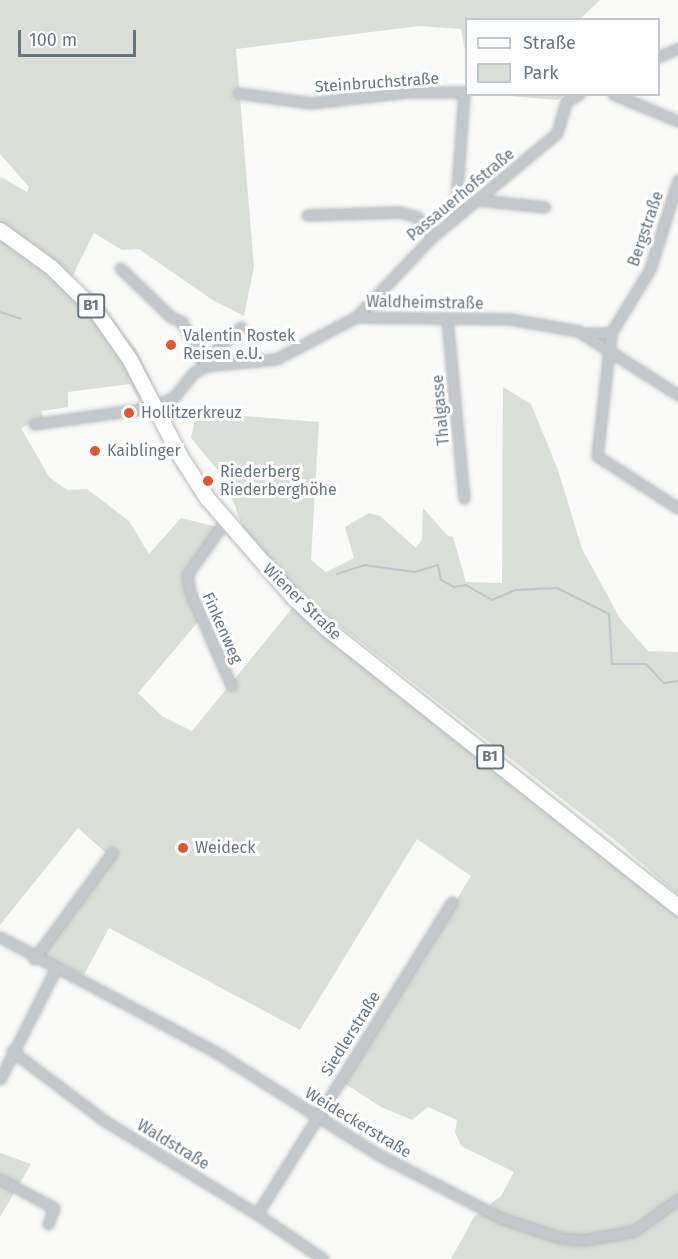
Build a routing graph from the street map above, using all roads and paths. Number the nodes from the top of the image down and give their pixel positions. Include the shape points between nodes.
1 (678, 48) edge
2 (660, 56) edge
3 (238, 93) dead end
4 (575, 96) edge
5 (619, 96) edge
6 (678, 121) edge
7 (678, 180) edge
8 (479, 200) junction
9 (545, 207) dead end
10 (306, 215) dead end
11 (455, 219) junction
12 (0, 230) edge
13 (433, 236) junction
14 (120, 268) dead end
15 (356, 317) junction
16 (447, 319) junction
17 (241, 327) dead end
18 (578, 331) junction
19 (611, 333) junction
20 (609, 352) junction
21 (205, 366) junction
22 (678, 395) edge
23 (155, 408) junction
24 (34, 424) dead end
25 (464, 498) dead end
26 (678, 508) edge
27 (225, 521) junction
28 (231, 685) dead end
29 (112, 853) dead end
30 (452, 902) dead end
31 (678, 907) edge
32 (0, 937) edge
33 (34, 959) junction
34 (55, 970) junction
35 (12, 1051) junction
36 (0, 1079) edge
37 (316, 1118) junction
38 (0, 1179) edge
39 (678, 1199) edge
40 (257, 1214) junction
41 (48, 1224) dead end
42 (322, 1259) edge

1 - 2 street
3 - 11 street, Steinbruchstraße via 310,103 406,92 464,92
4 - 8 street, Passauerhofstraße via 566,101 557,133
5 - 6 street
7 - 19 street, Bergstraße via 650,269
8 - 9 street
8 - 11 street, Passauerhofstraße
10 - 13 street via 400,212 417,217
11 - 13 street, Passauerhofstraße
12 - 23 main road, Wiener Straße / B1 via 51,267 96,311 123,349
13 - 15 street, Passauerhofstraße
14 - 21 street via 171,317 182,322
15 - 16 street, Waldheimstraße
15 - 21 street, Waldheimstraße via 276,359
16 - 18 street, Waldheimstraße via 510,319
16 - 25 street, Thalgasse
17 - 21 street via 209,356
18 - 19 street, Waldheimstraße via 599,336
18 - 20 street, Waldheimstraße
19 - 20 street, Bergstraße
20 - 22 street, Waldheimstraße
20 - 26 street, Bergstraße via 597,456
21 - 23 street via 193,373 175,396
23 - 24 street
23 - 27 main road, Wiener Straße / B1 via 180,456
27 - 28 street, Finkenweg via 188,575 190,592
27 - 31 main road, Wiener Straße / B1 via 282,586 325,627
29 - 33 street
30 - 37 street, Siedlerstraße
32 - 33 street, Weideckerstraße
33 - 34 street, Weideckerstraße
34 - 35 street
34 - 37 street, Weideckerstraße via 219,1054
35 - 36 street
35 - 40 street, Waldstraße via 105,1121
37 - 39 street, Weideckerstraße via 501,1218 561,1238 583,1240 633,1231
37 - 40 street, Siedlerstraße
38 - 41 street via 54,1208
40 - 42 street, Waldstraße

